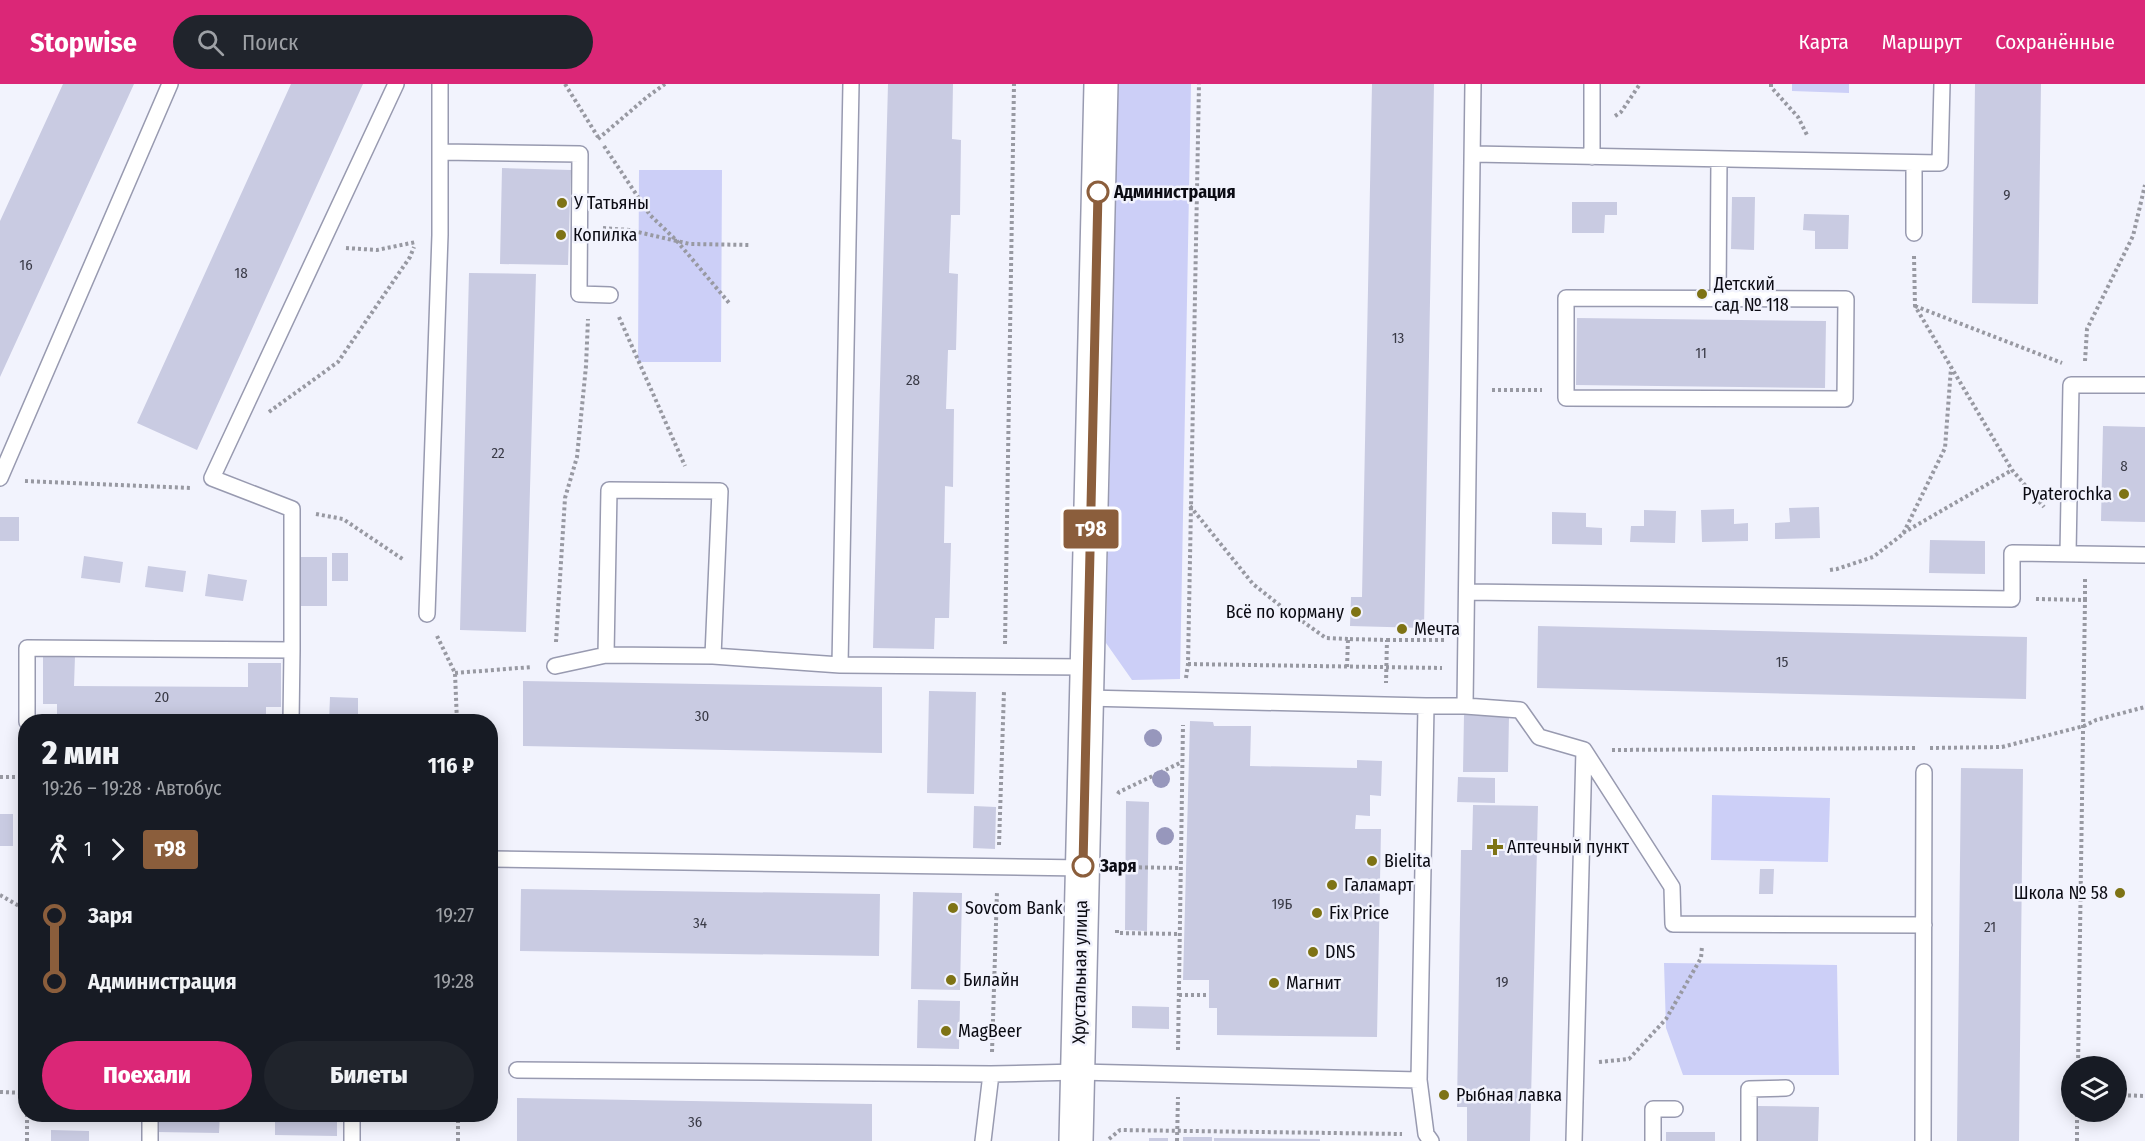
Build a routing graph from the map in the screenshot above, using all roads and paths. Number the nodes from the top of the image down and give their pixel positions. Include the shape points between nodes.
1 (170, 84) edge
2 (396, 84) edge
3 (440, 84) edge
4 (565, 84) edge
5 (665, 84) edge
6 (851, 84) edge
7 (1014, 84) edge
8 (1101, 84) edge
9 (1199, 84) edge
10 (1473, 84) edge
11 (1592, 84) edge
12 (1771, 84) edge
13 (1942, 84) edge
14 (599, 138) junction
15 (441, 152) junction
16 (580, 154) junction
17 (1473, 154) junction
18 (1592, 157) junction
19 (1719, 159) junction
20 (1821, 161) junction
21 (1914, 163) junction
22 (2145, 185) edge
23 (580, 227) junction
24 (1914, 233) joint
25 (440, 235) junction
26 (676, 240) junction
27 (416, 241) junction
28 (751, 245) dead end
29 (321, 246) junction
30 (579, 294) junction
31 (610, 295) joint
32 (1718, 299) junction
33 (730, 304) dead end
34 (1915, 306) junction
35 (2065, 364) junction
36 (1951, 367) junction
37 (2071, 385) junction
38 (2145, 385) edge
39 (1470, 390) junction
40 (1566, 390) junction
41 (240, 420) junction
42 (2013, 470) junction
43 (0, 478) edge
44 (213, 478) junction
45 (24, 480) dead end
46 (696, 491) junction
47 (1190, 506) junction
48 (292, 509) junction
49 (1903, 534) junction
50 (2068, 535) junction
51 (2068, 554) junction
52 (2145, 555) edge
53 (1467, 592) junction
54 (1794, 596) junction
55 (2012, 599) junction
56 (426, 614) junction
57 (1347, 639) junction
58 (1387, 639) junction
59 (1466, 641) junction
60 (292, 650) junction
61 (606, 655) junction
62 (713, 656) junction
63 (1188, 664) junction
64 (840, 665) junction
65 (555, 666) junction
66 (1005, 667) junction
67 (1347, 667) junction
68 (1387, 667) junction
69 (1466, 668) junction
70 (455, 673) junction
71 (1087, 682) junction
72 (1183, 700) junction
73 (1386, 705) junction
74 (1426, 706) junction
75 (1465, 706) junction
76 (2145, 707) edge
77 (27, 714) edge
78 (291, 714) edge
79 (457, 714) edge
80 (2084, 726) junction
81 (1584, 750) junction
82 (1182, 762) junction
83 (1924, 772) dead end
84 (0, 777) edge
85 (18, 777) edge
86 (1118, 802) dead end
87 (1118, 856) dead end
88 (498, 859) edge
89 (998, 866) junction
90 (1117, 867) junction
91 (1083, 868) junction
92 (1180, 868) junction
93 (1117, 878) dead end
94 (0, 895) edge
95 (18, 905) edge
96 (1117, 922) dead end
97 (1703, 925) junction
98 (1924, 925) junction
99 (1180, 934) junction
100 (1179, 995) junction
101 (1209, 995) dead end
102 (2078, 1056) edge
103 (1576, 1064) junction
104 (517, 1070) dead end
105 (1078, 1072) junction
106 (991, 1074) junction
107 (1178, 1075) junction
108 (1419, 1080) junction
109 (1786, 1088) dead end
110 (0, 1092) edge
111 (18, 1093) edge
112 (2127, 1095) edge
113 (2145, 1096) edge
114 (1675, 1109) dead end
115 (27, 1122) edge
116 (150, 1122) edge
117 (352, 1122) edge
118 (458, 1122) edge
119 (2077, 1122) edge
120 (1177, 1131) junction
121 (1428, 1138) edge
122 (27, 1141) edge
123 (150, 1141) edge
124 (352, 1141) edge
125 (458, 1141) edge
126 (983, 1141) edge
127 (1076, 1141) edge
128 (1106, 1141) edge
129 (1177, 1141) edge
130 (1574, 1141) edge
131 (1653, 1141) edge
132 (1749, 1141) edge
133 (1923, 1141) edge
134 (2077, 1141) edge

1 - 43 lane
2 - 29 lane
3 - 15 lane
4 - 14 path
5 - 14 path
6 - 64 lane
7 - 66 path
8 - 71 main road, Хрустальная улица
9 - 47 path
10 - 17 lane
11 - 18 lane
12 - 20 path via 1798,117
13 - 21 lane via 1940,163
14 - 16 path
14 - 26 path via 650,215
15 - 16 lane
15 - 25 lane
16 - 23 lane
17 - 18 lane
17 - 39 lane
18 - 19 lane
19 - 20 lane
19 - 32 lane
20 - 21 lane
21 - 24 lane
22 - 35 path via 2133,236 2087,329 2085,366
23 - 26 path
23 - 30 lane
24 - 34 path
25 - 27 path
25 - 56 lane
26 - 28 path
26 - 33 path
27 - 29 path via 377,250
27 - 41 path via 410,256 338,363 273,411
29 - 41 lane
30 - 31 lane
30 - 65 path via 588,309 586,366 577,457 565,498
31 - 46 path
32 - 40 lane via 1566,298
32 - 40 lane via 1846,299 1845,399 1566,398
34 - 35 path
34 - 36 path
35 - 37 path
36 - 42 path
36 - 49 path via 1945,448
37 - 38 lane
37 - 50 lane
39 - 40 path
39 - 53 lane
41 - 44 lane
42 - 49 path
42 - 50 path
44 - 45 path via 188,489
44 - 48 lane
46 - 61 lane via 609,490
46 - 62 lane via 720,491
47 - 57 path via 1253,584 1326,638
47 - 63 path
48 - 56 path via 343,519 404,560
48 - 60 lane
49 - 54 path via 1873,557 1837,569 1813,571
50 - 51 lane
51 - 52 lane
51 - 55 lane via 2012,553
53 - 54 lane
53 - 59 lane
54 - 55 lane
55 - 80 path via 2085,600
56 - 70 path
57 - 58 path
57 - 67 path
58 - 59 path
58 - 68 path
59 - 69 lane
60 - 77 lane via 27,648
60 - 78 lane
61 - 62 lane
61 - 65 lane
62 - 64 lane
63 - 67 path
63 - 72 path
64 - 66 lane
65 - 70 path
66 - 71 lane
66 - 89 path
67 - 68 path
68 - 69 path
68 - 73 path
69 - 75 lane
70 - 79 path
71 - 72 lane
71 - 91 main road, Хрустальная улица
72 - 73 lane
72 - 82 path
73 - 74 lane
74 - 75 lane
74 - 108 lane
75 - 81 lane via 1520,710 1539,737
76 - 80 path
80 - 81 path via 2002,747
80 - 102 path
81 - 97 lane via 1672,887 1673,924
81 - 103 lane
82 - 86 path via 1119,792
82 - 92 path
83 - 98 lane
84 - 85 path
87 - 90 path
88 - 89 lane
89 - 91 lane
89 - 106 path
90 - 92 path
90 - 93 path
91 - 105 main road, Хрустальная улица
92 - 99 path
94 - 95 path
96 - 99 path via 1117,933
97 - 98 lane
97 - 103 path via 1701,958 1659,1027 1629,1059
98 - 133 lane
99 - 100 path
100 - 101 path
100 - 107 path
103 - 130 lane
104 - 106 lane
105 - 106 lane
105 - 107 lane
105 - 127 main road, Хрустальная улица
106 - 126 lane
107 - 108 lane
107 - 120 path
108 - 121 lane
109 - 132 lane via 1749,1089
110 - 111 path
112 - 113 path
114 - 131 lane via 1653,1109
115 - 122 path
116 - 123 lane
117 - 124 lane
118 - 125 path
119 - 134 path
120 - 121 path
120 - 128 path via 1120,1130
120 - 129 path

